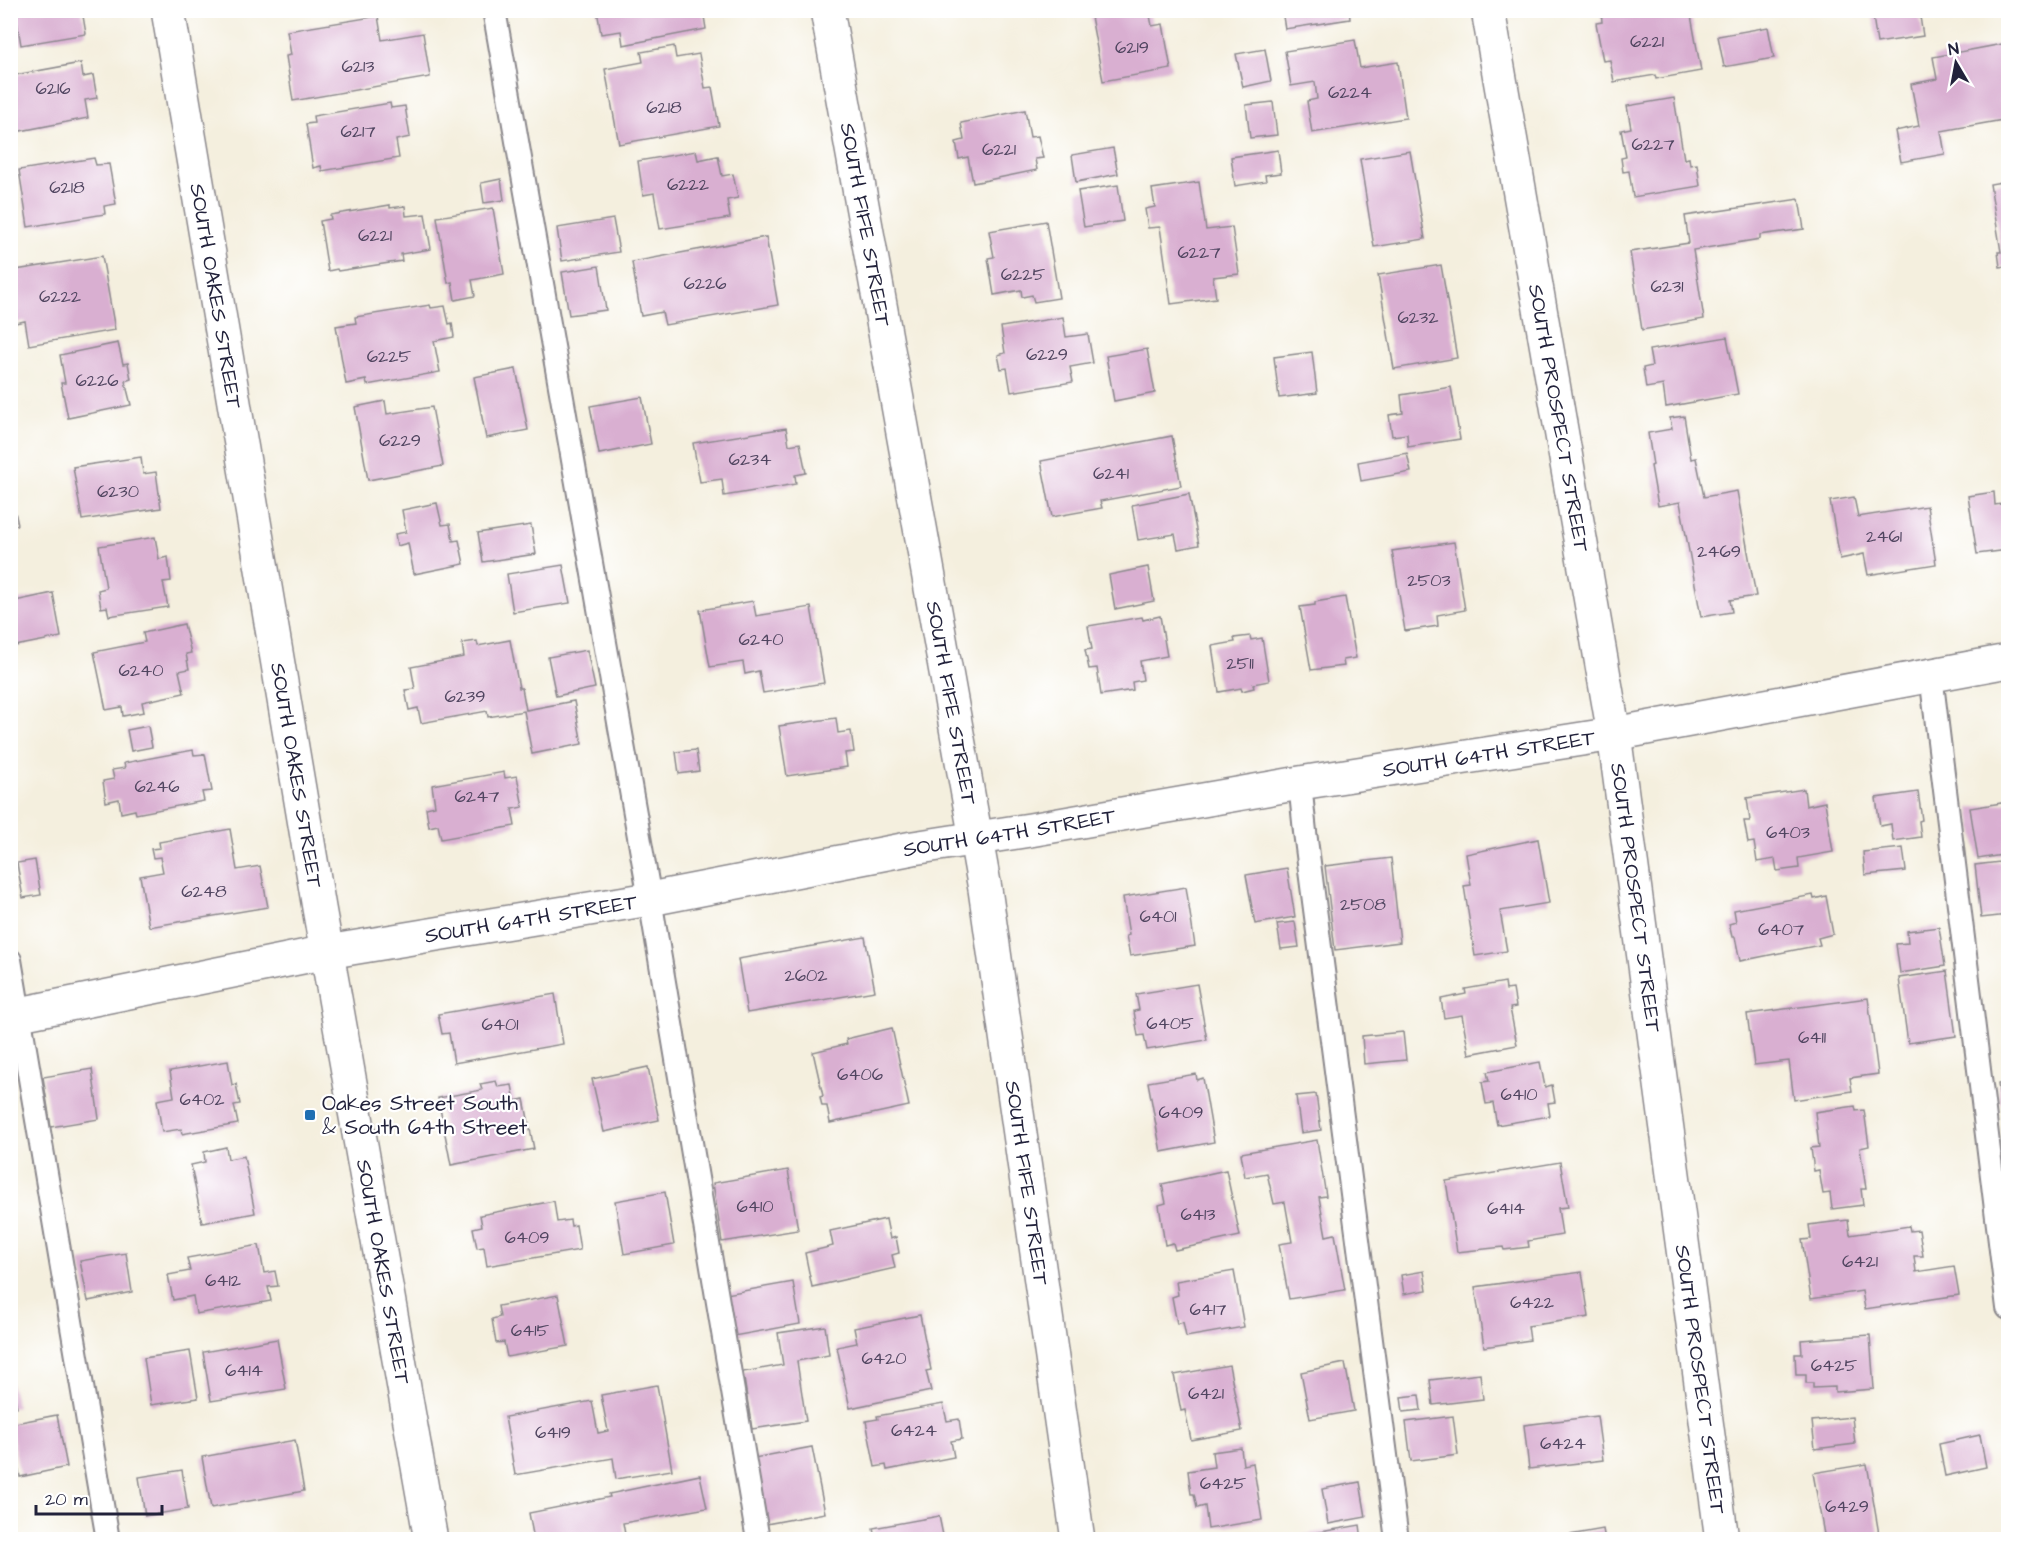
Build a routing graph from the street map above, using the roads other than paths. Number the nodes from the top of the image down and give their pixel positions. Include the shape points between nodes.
1 (168, 10) edge
2 (494, 10) edge
3 (826, 10) edge
4 (1488, 10) edge
5 (2008, 661) edge
6 (1931, 675) junction
7 (1614, 734) junction
8 (1300, 783) junction
9 (975, 839) junction
10 (650, 899) junction
11 (327, 952) junction
12 (10, 960) edge
13 (15, 1015) edge
14 (2008, 1308) edge
15 (108, 1539) edge
16 (431, 1539) edge
17 (758, 1539) edge
18 (1078, 1539) edge
19 (1397, 1539) edge
20 (1722, 1539) edge

1 - 11 street, SOUTH OAKES STREET
2 - 10 lane
3 - 9 street, SOUTH FIFE STREET
4 - 7 street, SOUTH PROSPECT STREET
5 - 6 street, SOUTH 64TH STREET
6 - 7 street, SOUTH 64TH STREET
6 - 14 lane
7 - 8 street, SOUTH 64TH STREET
7 - 20 street, SOUTH PROSPECT STREET
8 - 9 street, SOUTH 64TH STREET
8 - 19 lane
9 - 10 street, SOUTH 64TH STREET
9 - 18 street, SOUTH FIFE STREET
10 - 11 street, SOUTH 64TH STREET
10 - 17 lane
11 - 13 street, SOUTH 64TH STREET
11 - 16 street, SOUTH OAKES STREET
12 - 13 lane
13 - 15 lane

